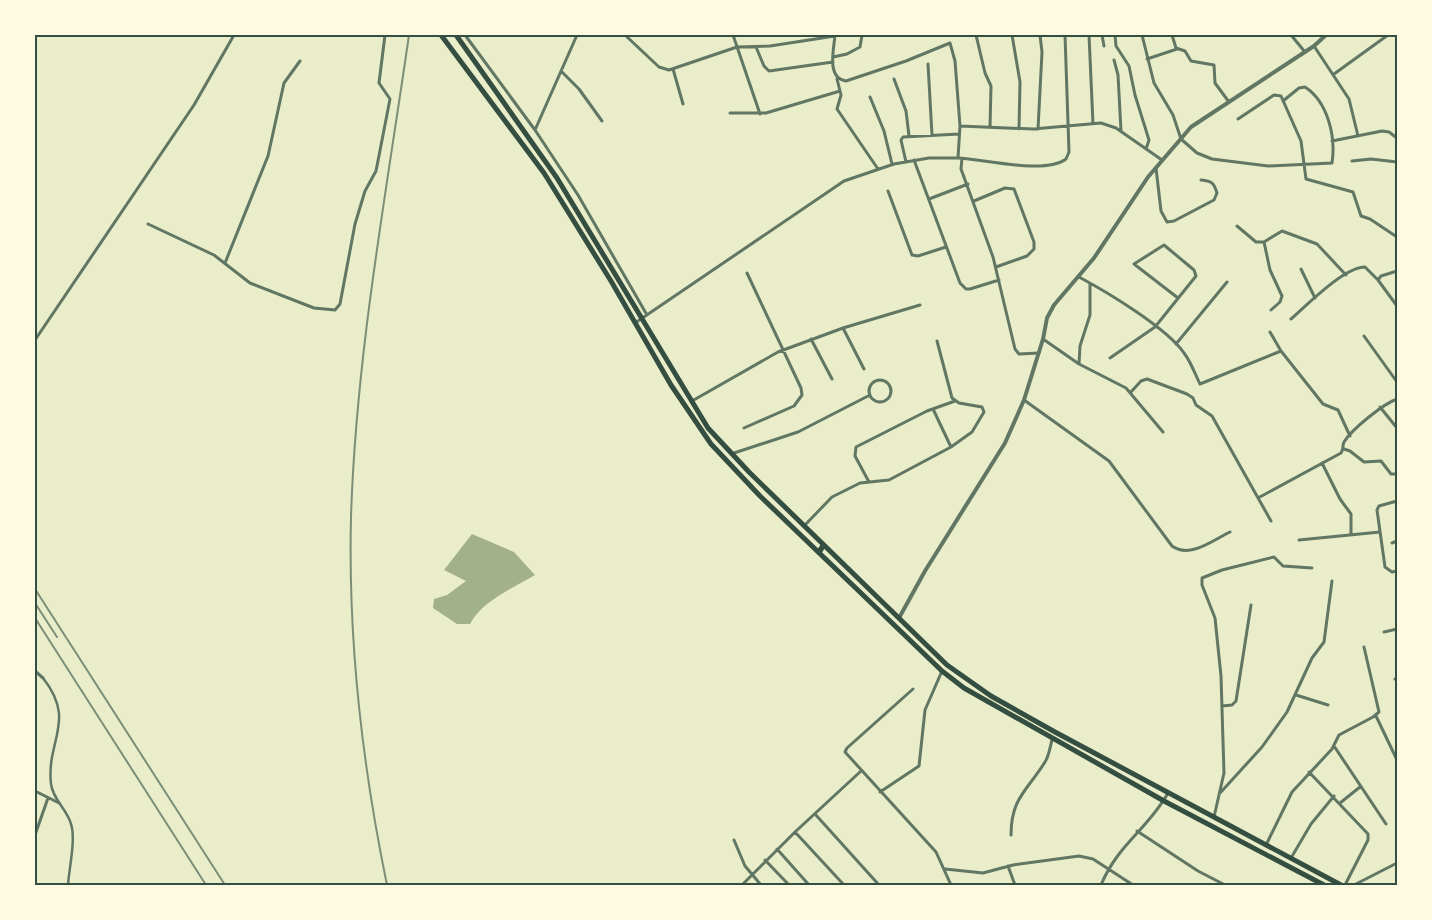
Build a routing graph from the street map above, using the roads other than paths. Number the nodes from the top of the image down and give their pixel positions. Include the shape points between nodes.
1 (234, 35) edge
2 (385, 35) edge
3 (441, 35) edge
4 (456, 35) edge
5 (464, 35) edge
6 (577, 35) edge
7 (625, 35) edge
8 (733, 35) edge
9 (862, 35) edge
10 (976, 35) edge
11 (1012, 35) edge
12 (1040, 35) edge
13 (1065, 35) edge
14 (1089, 35) edge
15 (1102, 35) edge
16 (1115, 35) edge
17 (1142, 35) edge
18 (1172, 35) edge
19 (1291, 35) edge
20 (1326, 35) edge
21 (1388, 35) edge
22 (835, 36) edge
23 (1104, 46) dead end
24 (1314, 46) junction
25 (737, 47) junction
26 (756, 47) junction
27 (1178, 49) junction
28 (1305, 52) junction
29 (833, 57) junction
30 (1147, 59) junction
31 (1114, 60) dead end
32 (300, 61) dead end
33 (832, 62) junction
34 (928, 64) dead end
35 (673, 69) junction
36 (561, 71) junction
37 (1334, 74) junction
38 (837, 78) junction
39 (894, 79) dead end
40 (840, 91) junction
41 (870, 97) dead end
42 (1283, 101) junction
43 (1229, 102) junction
44 (683, 104) dead end
45 (730, 113) dead end
46 (760, 114) junction
47 (1238, 119) dead end
48 (602, 121) dead end
49 (1093, 124) junction
50 (960, 126) junction
51 (1068, 126) junction
52 (990, 127) junction
53 (1019, 129) junction
54 (1038, 129) junction
55 (534, 130) junction
56 (1121, 131) junction
57 (959, 134) junction
58 (932, 135) junction
59 (909, 136) junction
60 (1358, 136) junction
61 (1397, 138) edge
62 (1181, 139) junction
63 (1332, 141) junction
64 (1146, 149) junction
65 (960, 158) junction
66 (914, 160) junction
67 (1162, 160) junction
68 (1352, 161) dead end
69 (906, 162) junction
70 (1397, 162) edge
71 (892, 164) junction
72 (1305, 165) junction
73 (878, 168) junction
74 (1156, 168) junction
75 (1201, 180) dead end
76 (968, 184) junction
77 (888, 191) dead end
78 (929, 199) junction
79 (974, 200) junction
80 (148, 224) dead end
81 (1237, 226) dead end
82 (1397, 237) edge
83 (1264, 242) junction
84 (946, 247) junction
85 (225, 263) junction
86 (996, 267) junction
87 (1301, 269) dead end
88 (1397, 271) edge
89 (747, 273) dead end
90 (1346, 275) junction
91 (1079, 277) junction
92 (999, 280) junction
93 (1378, 280) junction
94 (1227, 282) dead end
95 (1090, 283) junction
96 (1178, 298) junction
97 (1315, 298) junction
98 (920, 305) dead end
99 (1397, 306) edge
100 (1271, 310) dead end
101 (645, 317) junction
102 (1291, 319) dead end
103 (635, 323) junction
104 (1155, 327) junction
105 (843, 328) junction
106 (1270, 332) dead end
107 (1364, 336) dead end
108 (811, 339) junction
109 (1043, 339) junction
110 (35, 340) edge
111 (937, 341) dead end
112 (1176, 344) junction
113 (784, 350) junction
114 (1281, 350) junction
115 (1039, 353) junction
116 (1110, 358) dead end
117 (1079, 364) junction
118 (864, 369) dead end
119 (832, 379) dead end
120 (1397, 382) edge
121 (1131, 392) junction
122 (870, 395) junction
123 (1397, 399) edge
124 (1024, 400) junction
125 (691, 401) junction
126 (955, 401) junction
127 (1380, 407) junction
128 (934, 409) junction
129 (744, 428) dead end
130 (1397, 428) edge
131 (1163, 432) dead end
132 (1350, 436) junction
133 (952, 448) junction
134 (1344, 449) junction
135 (731, 454) junction
136 (1322, 464) junction
137 (1397, 474) edge
138 (869, 482) junction
139 (1258, 498) junction
140 (1397, 501) edge
141 (1271, 522) dead end
142 (804, 527) junction
143 (1230, 532) dead end
144 (1380, 532) junction
145 (1351, 535) junction
146 (1299, 540) dead end
147 (1397, 541) edge
148 (1392, 543) dead end
149 (824, 546) junction
150 (819, 552) junction
151 (1312, 568) dead end
152 (1397, 571) edge
153 (1332, 580) dead end
154 (1251, 606) dead end
155 (899, 618) junction
156 (1397, 629) edge
157 (1384, 632) dead end
158 (1364, 647) dead end
159 (942, 671) junction
160 (35, 672) edge
161 (42, 678) joint
162 (914, 689) dead end
163 (1296, 695) junction
164 (1328, 705) dead end
165 (1222, 706) junction
166 (1376, 716) junction
167 (1052, 740) junction
168 (1334, 746) junction
169 (1397, 760) edge
170 (861, 771) junction
171 (1309, 772) junction
172 (1360, 787) junction
173 (35, 791) edge
174 (880, 792) junction
175 (1221, 792) junction
176 (1168, 793) junction
177 (1334, 796) junction
178 (48, 798) junction
179 (1164, 801) junction
180 (59, 803) junction
181 (1340, 803) junction
182 (815, 814) junction
183 (1214, 818) junction
184 (1386, 824) dead end
185 (1138, 831) junction
186 (795, 832) junction
187 (35, 835) edge
188 (1011, 835) dead end
189 (734, 840) dead end
190 (1266, 846) junction
191 (777, 848) junction
192 (1291, 859) junction
193 (765, 860) junction
194 (1397, 863) edge
195 (1008, 866) junction
196 (1108, 868) junction
197 (945, 869) junction
198 (752, 875) junction
199 (1326, 877) junction
200 (1321, 884) edge
201 (68, 885) edge
202 (742, 885) edge
203 (761, 885) edge
204 (789, 885) edge
205 (809, 885) edge
206 (844, 885) edge
207 (879, 885) edge
208 (951, 885) edge
209 (1015, 885) edge
210 (1101, 885) edge
211 (1134, 885) edge
212 (1225, 885) edge
213 (1343, 885) edge
214 (1354, 885) edge

1 - 110 street via 194,105
2 - 85 street via 379,83 390,97 387,120 376,171 365,191 355,224 338,307 333,311 314,308 243,280
3 - 103 main road via 544,173
4 - 101 main road via 557,178
5 - 55 street
6 - 36 street
7 - 35 street via 659,67
8 - 25 street
9 - 29 street via 860,47
10 - 52 street via 985,73 992,86
11 - 53 street via 1020,82
12 - 54 street
13 - 51 street
14 - 49 street
15 - 23 street
16 - 64 street via 1116,46 1129,66 1134,96 1149,140
17 - 30 street
18 - 27 street
19 - 28 street
20 - 24 street
21 - 37 street
22 - 26 street
22 - 29 street
24 - 28 street
24 - 37 street
25 - 26 street
25 - 35 street
25 - 46 street
26 - 33 street via 769,71
27 - 30 street
27 - 43 street via 1185,50 1191,61 1214,65 1214,83
28 - 43 street
29 - 33 street
30 - 62 street via 1154,83 1173,115
31 - 56 street via 1118,75
32 - 85 street via 284,83 268,156
33 - 38 street
34 - 58 street
35 - 44 street
36 - 48 street via 579,89
36 - 55 street
37 - 60 street via 1349,99
38 - 40 street
38 - 50 street via 851,81 950,43 955,62
39 - 59 street via 906,111
40 - 46 street
40 - 73 street via 837,109
41 - 71 street via 884,131
42 - 47 street via 1274,95
42 - 63 street via 1299,88 1306,88 1325,112
42 - 72 street via 1301,141
43 - 62 street via 1191,128
45 - 46 street
49 - 51 street
49 - 56 street via 1101,123
50 - 52 street
50 - 57 street
51 - 54 street
51 - 65 street via 1069,156 1056,164 1030,165
52 - 53 street
53 - 54 street
55 - 101 street via 587,210
56 - 64 street
57 - 58 street
57 - 65 street
58 - 59 street
59 - 69 street via 901,138
60 - 61 street via 1382,131
60 - 63 street
62 - 67 street
62 - 72 street via 1197,154 1208,159 1268,166
63 - 72 street via 1332,163
64 - 67 street
65 - 66 street
65 - 76 street
66 - 69 street
66 - 78 street
67 - 74 street
68 - 70 street
69 - 71 street
71 - 73 street
72 - 82 street via 1306,178 1353,192 1360,216
73 - 101 street via 832,188
74 - 75 street via 1161,211 1167,222 1214,200 1217,193 1214,184
74 - 91 street
76 - 78 street
76 - 79 street
77 - 84 street via 912,255
78 - 84 street
79 - 86 street
79 - 86 street via 1005,188 1014,190 1034,242 1034,248 1026,256
80 - 85 street via 207,251
81 - 83 street via 1254,241
83 - 90 street via 1280,231 1293,234 1319,245
83 - 100 street via 1270,270 1282,296
84 - 92 street via 963,287 970,290
86 - 92 street
87 - 97 street
88 - 93 street
89 - 113 street
90 - 93 street via 1366,267
90 - 97 street
91 - 95 street
91 - 109 street via 1050,311
92 - 115 street via 1017,352 1022,355
93 - 99 street
94 - 112 street
95 - 104 street
95 - 117 street via 1090,315 1080,346
96 - 96 street via 1196,273 1164,245 1134,264
96 - 104 street
97 - 102 street
98 - 105 street
101 - 103 street
101 - 125 main road
103 - 150 main road via 679,399 711,444
104 - 112 street
104 - 116 street
105 - 108 street
105 - 118 street
106 - 114 street
107 - 120 street
108 - 113 street
108 - 119 street
109 - 115 street
109 - 117 street
111 - 126 street via 950,394
112 - 114 street via 1200,384
113 - 125 street
113 - 129 street via 801,388 801,398 794,406
114 - 132 street via 1323,404 1338,410
115 - 124 street
117 - 121 street
121 - 131 street
121 - 139 street via 1147,379 1190,395 1196,405 1212,416
122 - 122 street via 871,385 877,381 883,380 890,387 888,398 882,401
122 - 135 street via 798,432
123 - 127 street
124 - 143 street via 1109,461 1177,550 1188,551
124 - 155 street via 1005,443
125 - 135 main road via 708,428
126 - 128 street
126 - 133 street via 979,405 984,412 972,432
127 - 130 street
127 - 132 street
128 - 133 street
128 - 138 street via 856,447 855,456
132 - 134 street via 1343,444
133 - 138 street via 889,480
134 - 136 street
134 - 137 street via 1364,462 1381,461 1391,474
135 - 142 main road
136 - 139 street
136 - 145 street via 1351,514
138 - 142 street via 832,497
139 - 141 street
140 - 144 street via 1377,508
142 - 149 main road
144 - 145 street
144 - 152 street via 1385,567 1392,572
145 - 146 street
147 - 148 street
149 - 150 highway
149 - 155 main road
150 - 159 main road
151 - 165 street via 1283,566 1274,557 1202,578 1216,626
153 - 163 street via 1324,642 1312,658
154 - 165 street via 1236,701
155 - 176 main road via 947,665 991,696
156 - 157 street
158 - 166 street via 1379,709
159 - 167 main road via 977,696
159 - 174 street via 925,710 919,766
160 - 161 street
161 - 180 street via 52,690 59,711 50,776
162 - 170 street via 847,748 847,755
163 - 164 street
163 - 175 street via 1262,747
165 - 175 street via 1225,746
166 - 168 street via 1342,733
166 - 169 street
167 - 179 main road
167 - 188 street via 1046,761 1022,792 1011,817
168 - 171 street
168 - 172 street
170 - 174 street
170 - 182 street
171 - 177 street
171 - 190 street via 1292,792
172 - 181 street
172 - 184 street
173 - 178 street
174 - 197 street via 936,852
175 - 183 street
176 - 179 street
176 - 183 main road
177 - 181 street
177 - 192 street via 1311,824
178 - 180 street
178 - 187 street
179 - 185 street
179 - 200 main road
180 - 201 street via 73,829
181 - 213 street via 1365,830 1368,838
182 - 186 street
182 - 207 street
183 - 190 main road
185 - 196 street
185 - 212 street
186 - 191 street
186 - 206 street
189 - 198 street
190 - 192 main road
191 - 193 street
191 - 205 street
192 - 199 main road
193 - 198 street
193 - 204 street
194 - 214 street
195 - 196 street via 1079,856 1093,859
195 - 197 street via 983,873
195 - 209 street
196 - 210 street
196 - 211 street
197 - 208 street
198 - 202 street
198 - 203 street
199 - 200 street
199 - 213 main road

